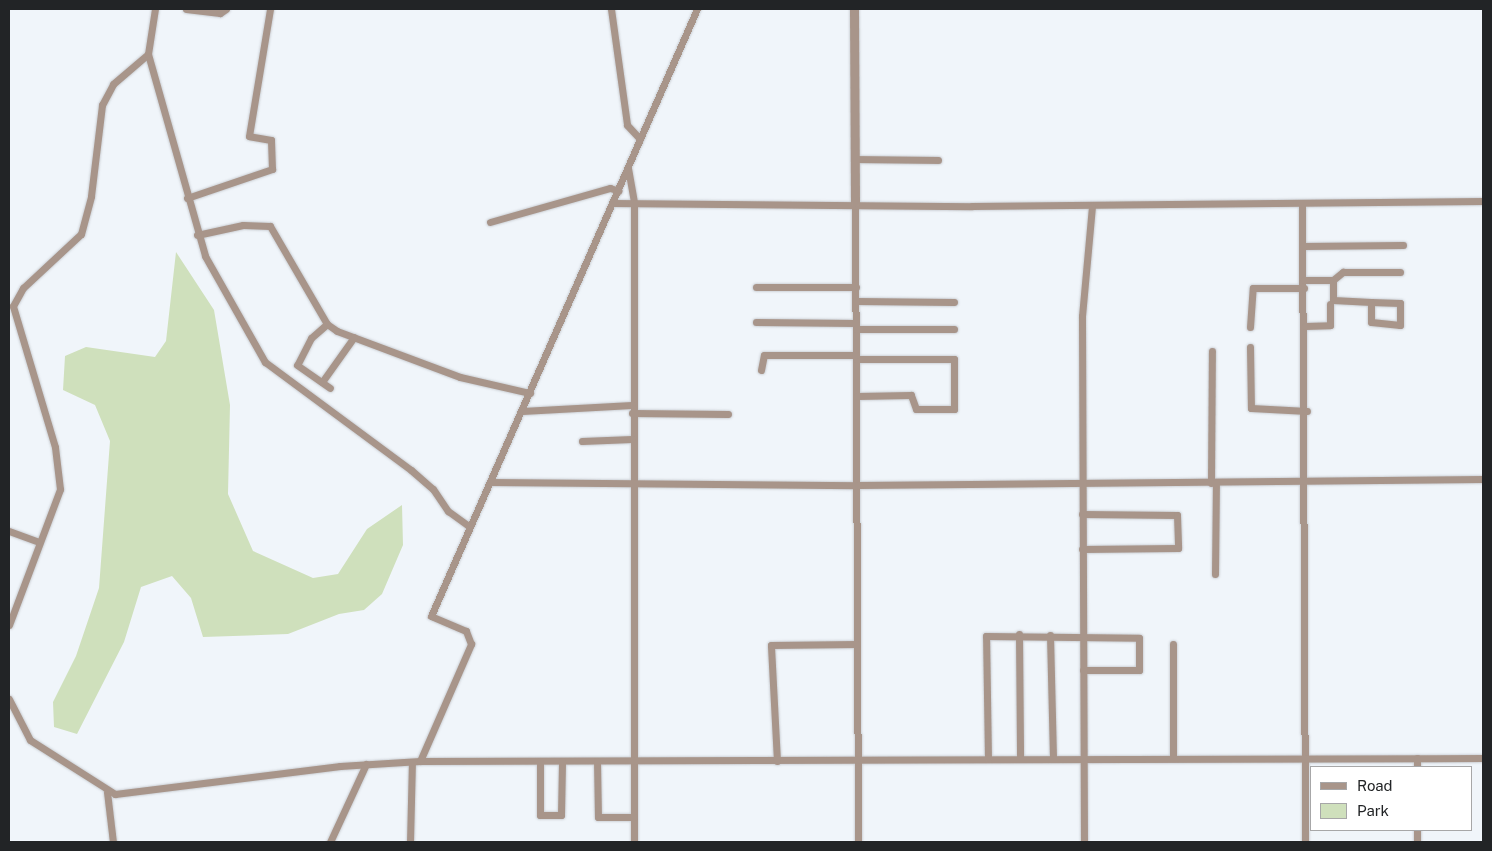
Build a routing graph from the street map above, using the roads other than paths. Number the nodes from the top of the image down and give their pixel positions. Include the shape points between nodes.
1 (155, 9) edge
2 (186, 9) edge
3 (226, 9) edge
4 (270, 9) edge
5 (611, 9) edge
6 (697, 9) edge
7 (854, 9) edge
8 (148, 54) junction
9 (640, 139) junction
10 (854, 159) junction
11 (938, 160) dead end
12 (628, 167) junction
13 (619, 191) junction
14 (187, 198) junction
15 (1483, 201) edge
16 (855, 202) junction
17 (613, 203) junction
18 (634, 203) junction
19 (1302, 203) junction
20 (1092, 206) junction
21 (490, 222) dead end
22 (197, 235) junction
23 (1403, 245) dead end
24 (1303, 246) junction
25 (1400, 272) dead end
26 (1304, 280) junction
27 (1333, 280) junction
28 (756, 287) dead end
29 (856, 287) junction
30 (1304, 288) junction
31 (856, 301) junction
32 (954, 302) dead end
33 (1371, 302) junction
34 (1330, 304) dead end
35 (756, 322) dead end
36 (327, 324) junction
37 (856, 326) junction
38 (1305, 326) junction
39 (1250, 327) dead end
40 (954, 329) dead end
41 (9, 333) edge
42 (18, 335) junction
43 (354, 337) junction
44 (1250, 347) dead end
45 (1212, 351) dead end
46 (856, 357) junction
47 (761, 370) dead end
48 (322, 382) junction
49 (330, 388) dead end
50 (530, 394) junction
51 (857, 396) junction
52 (632, 405) junction
53 (522, 411) junction
54 (1307, 411) junction
55 (632, 413) junction
56 (728, 414) dead end
57 (632, 439) junction
58 (582, 441) dead end
59 (1483, 479) edge
60 (1306, 481) junction
61 (490, 482) junction
62 (1081, 482) junction
63 (1214, 483) junction
64 (633, 484) junction
65 (858, 485) junction
66 (1082, 514) junction
67 (469, 526) junction
68 (9, 531) edge
69 (39, 542) junction
70 (1082, 549) junction
71 (1215, 574) dead end
72 (9, 625) edge
73 (1019, 634) junction
74 (1050, 635) junction
75 (1083, 636) junction
76 (856, 644) junction
77 (1173, 644) dead end
78 (1083, 670) junction
79 (9, 699) edge
80 (1306, 757) junction
81 (1053, 758) junction
82 (1084, 758) junction
83 (1173, 758) junction
84 (1417, 758) junction
85 (1483, 758) edge
86 (988, 759) junction
87 (1020, 759) junction
88 (854, 760) junction
89 (540, 761) junction
90 (562, 761) junction
91 (597, 761) junction
92 (633, 761) junction
93 (777, 761) junction
94 (412, 762) junction
95 (420, 762) junction
96 (366, 764) junction
97 (1417, 766) edge
98 (107, 792) junction
99 (634, 817) junction
100 (113, 842) edge
101 (330, 842) edge
102 (410, 842) edge
103 (634, 842) edge
104 (858, 842) edge
105 (1084, 842) edge
106 (1305, 842) edge

1 - 8 street
2 - 3 street via 220,13
4 - 14 street via 249,136 271,140 272,169
5 - 9 street via 627,125
6 - 9 street
7 - 10 street
8 - 14 street
8 - 42 street via 107,91 81,234 15,298
9 - 12 street
10 - 11 street
10 - 16 street
12 - 13 street
12 - 18 street
13 - 17 street
13 - 21 street via 610,188
14 - 22 street
15 - 19 street
16 - 18 street
16 - 20 street
16 - 29 street
17 - 18 street
17 - 50 street
18 - 52 street
19 - 20 street
19 - 24 street
20 - 62 street via 1082,316
22 - 36 street via 244,225 270,226
22 - 67 street via 222,292 265,362 411,470 433,488 448,511
23 - 24 street
24 - 26 street
25 - 27 street via 1343,272
26 - 27 street
26 - 30 street
27 - 33 street via 1333,300
28 - 29 street
29 - 31 street
30 - 38 street
30 - 39 street via 1253,288
31 - 32 street
31 - 37 street
33 - 33 street via 1400,303 1400,325 1371,322
34 - 38 street via 1330,325
35 - 37 street
36 - 43 street
36 - 48 street via 311,338 297,365
37 - 40 street
37 - 46 street
38 - 54 street
41 - 42 street
42 - 69 street via 56,447 59,474 59,499
43 - 48 street
43 - 50 street via 460,377
44 - 54 street via 1251,408
45 - 63 street
46 - 47 street via 764,355
46 - 51 street
46 - 51 street via 954,359 954,409 916,409 911,395
48 - 49 street
50 - 53 street
51 - 65 street
52 - 53 street
52 - 55 street
53 - 61 street
54 - 60 street
55 - 56 street
55 - 57 street
57 - 58 street
57 - 64 street
59 - 60 street
60 - 63 street
60 - 80 street
61 - 64 street
61 - 67 street
62 - 63 street
62 - 65 street
62 - 66 street
63 - 71 street
64 - 65 street
64 - 92 street
65 - 76 street
66 - 70 street
66 - 70 street via 1178,515 1178,548
67 - 95 street via 431,616 466,631 471,644
68 - 69 street
69 - 72 street
70 - 75 street
73 - 74 street
73 - 86 street via 986,636
73 - 87 street
74 - 75 street
74 - 81 street
75 - 78 street
75 - 78 street via 1139,638 1139,670
76 - 88 street
76 - 93 street via 771,644
77 - 83 street
78 - 82 street
79 - 98 street via 30,740
80 - 83 street
80 - 84 street
80 - 106 street
81 - 82 street
81 - 87 street
82 - 83 street
82 - 105 street
84 - 85 street
84 - 97 street
86 - 87 street
86 - 88 street
88 - 93 street
88 - 104 street
89 - 90 street
89 - 90 street via 540,815 561,815
89 - 95 street
90 - 91 street
91 - 92 street
91 - 99 street via 598,818
92 - 93 street
92 - 99 street
94 - 95 street
94 - 96 street
94 - 102 street
96 - 98 street via 178,789
96 - 101 street
98 - 100 street
99 - 103 street

